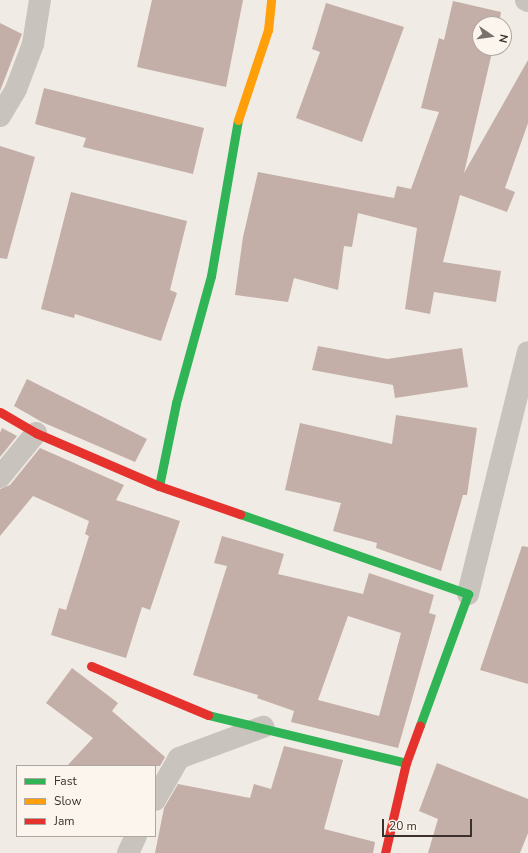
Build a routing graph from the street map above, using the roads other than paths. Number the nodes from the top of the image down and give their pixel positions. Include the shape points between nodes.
1 (40, 0) edge
2 (271, 0) edge
3 (0, 116) edge
4 (528, 352) edge
5 (0, 412) edge
6 (36, 433) junction
7 (0, 477) edge
8 (159, 486) junction
9 (468, 594) junction
10 (91, 666) dead end
11 (263, 727) junction
12 (406, 763) junction
13 (156, 798) edge
14 (136, 837) edge
15 (128, 853) edge
16 (385, 853) edge

1 - 3 street via 33,44 16,89
2 - 8 street via 268,30 234,133 211,276 176,403
4 - 9 street
5 - 6 street
6 - 7 street
6 - 8 street
8 - 9 street
9 - 12 street
10 - 11 street via 201,712
11 - 12 street
11 - 13 street via 179,758
12 - 16 street
14 - 15 street

